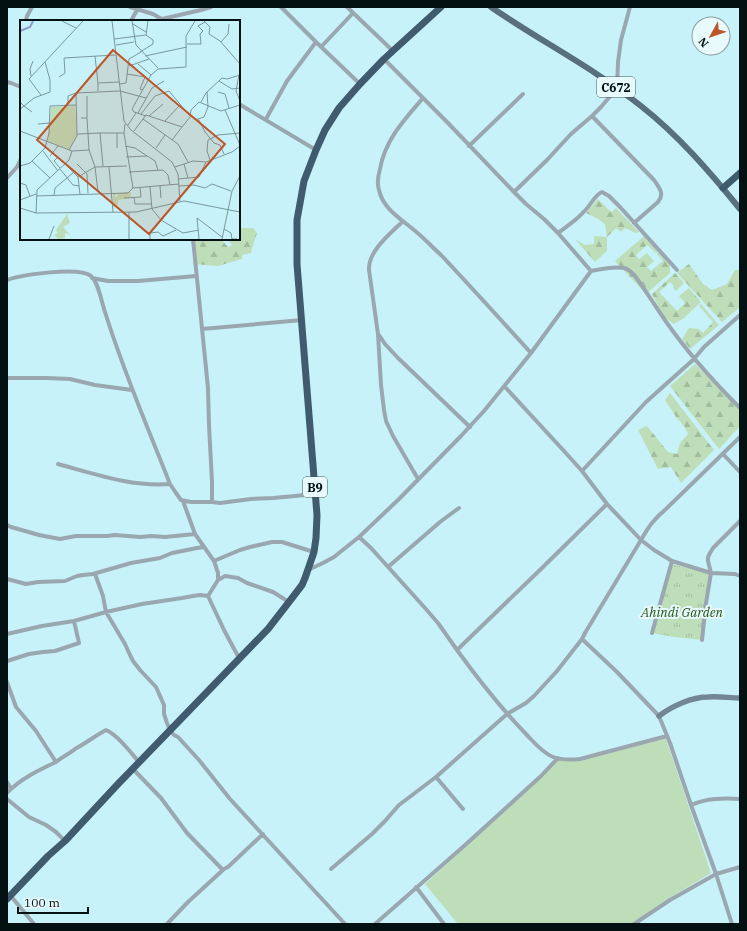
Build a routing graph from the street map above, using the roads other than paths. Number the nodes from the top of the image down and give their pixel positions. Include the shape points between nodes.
1 (32, 7) edge
2 (130, 7) edge
3 (211, 7) edge
4 (281, 7) edge
5 (347, 7) edge
6 (441, 7) edge
7 (491, 7) edge
8 (630, 7) edge
9 (137, 10) junction
10 (353, 14) junction
11 (26, 20) edge
12 (132, 20) edge
13 (163, 20) edge
14 (316, 42) junction
15 (321, 47) junction
16 (392, 51) junction
17 (384, 59) junction
18 (7, 82) edge
19 (360, 84) junction
20 (20, 87) edge
21 (617, 88) junction
22 (523, 94) dead end
23 (423, 98) junction
24 (240, 105) edge
25 (592, 116) junction
26 (266, 119) junction
27 (469, 146) junction
28 (316, 150) junction
29 (20, 161) edge
30 (740, 174) edge
31 (7, 178) edge
32 (723, 188) junction
33 (514, 192) junction
34 (740, 208) edge
35 (403, 221) junction
36 (634, 223) junction
37 (558, 233) junction
38 (193, 240) edge
39 (678, 270) dead end
40 (591, 271) junction
41 (196, 276) junction
42 (92, 278) junction
43 (7, 280) edge
44 (740, 315) edge
45 (302, 320) junction
46 (202, 329) junction
47 (378, 334) junction
48 (531, 353) junction
49 (694, 360) junction
50 (7, 378) edge
51 (504, 387) junction
52 (132, 390) junction
53 (740, 408) edge
54 (470, 427) junction
55 (740, 437) edge
56 (723, 454) junction
57 (58, 464) dead end
58 (582, 471) junction
59 (740, 472) edge
60 (418, 479) junction
61 (170, 484) junction
62 (316, 494) junction
63 (183, 501) junction
64 (212, 502) junction
65 (607, 504) junction
66 (459, 508) dead end
67 (740, 521) edge
68 (7, 525) edge
69 (195, 534) junction
70 (359, 537) junction
71 (642, 540) junction
72 (204, 547) junction
73 (314, 552) junction
74 (214, 560) junction
75 (672, 561) junction
76 (388, 568) junction
77 (308, 570) junction
78 (711, 573) junction
79 (95, 574) junction
80 (740, 576) edge
81 (7, 580) edge
82 (218, 580) junction
83 (208, 596) junction
84 (290, 602) junction
85 (106, 612) junction
86 (74, 621) junction
87 (7, 634) edge
88 (652, 634) dead end
89 (582, 639) junction
90 (702, 640) dead end
91 (457, 650) junction
92 (239, 658) junction
93 (7, 661) edge
94 (7, 682) edge
95 (740, 698) edge
96 (507, 714) junction
97 (659, 716) junction
98 (170, 730) junction
99 (667, 736) junction
100 (558, 758) junction
101 (56, 762) junction
102 (139, 762) junction
103 (133, 769) junction
104 (436, 777) junction
105 (7, 782) edge
106 (11, 789) junction
107 (7, 793) edge
108 (7, 799) edge
109 (740, 799) edge
110 (691, 805) junction
111 (463, 808) dead end
112 (263, 834) junction
113 (65, 841) junction
114 (740, 867) edge
115 (224, 869) junction
116 (331, 869) dead end
117 (716, 874) junction
118 (416, 887) junction
119 (9, 897) edge
120 (34, 924) edge
121 (167, 924) edge
122 (345, 924) edge
123 (375, 924) edge
124 (444, 924) edge
125 (634, 924) edge
126 (732, 924) edge

1 - 11 street
2 - 9 street
3 - 13 street
4 - 14 street
5 - 10 street
6 - 16 highway, B9
7 - 21 main road, C672
8 - 21 street via 619,50
9 - 12 street
9 - 13 street via 153,14
10 - 15 street
10 - 16 street
14 - 15 street
14 - 26 street via 287,81
15 - 19 street
16 - 17 highway, B9
17 - 19 highway, B9
17 - 23 street
18 - 20 street
19 - 28 highway, B9 via 332,118
21 - 25 street
21 - 32 main road, C672 via 666,128
22 - 27 street
23 - 27 street
23 - 35 street via 401,123 389,142 379,175 381,197
24 - 26 street
25 - 33 street
25 - 36 street via 654,180 661,191 658,202
26 - 28 street
27 - 33 street
28 - 45 highway, B9 via 304,181 297,220 297,264
29 - 31 street
30 - 32 highway
32 - 34 main road, C672
33 - 37 street
35 - 47 street via 377,248 368,265
35 - 48 street via 433,248
36 - 37 street via 602,192 581,215
36 - 39 street
37 - 40 street
38 - 41 street
40 - 48 street
40 - 49 street via 616,268 625,268 629,271 639,281
41 - 42 street via 112,281
41 - 46 street
42 - 43 street via 82,272 54,272
42 - 52 street via 98,288
44 - 49 street via 704,347
45 - 46 street
45 - 62 highway, B9
46 - 64 street via 208,388
47 - 54 street via 398,358
47 - 60 street via 386,420
48 - 51 street
49 - 53 street
49 - 58 street via 646,402
50 - 52 street via 70,378 95,385
51 - 54 street
51 - 58 street
52 - 61 street
54 - 60 street
55 - 56 street
56 - 59 street
56 - 71 street via 656,517
57 - 61 street via 121,481
58 - 65 street
60 - 70 street
61 - 63 street
62 - 64 street
62 - 73 highway, B9 via 317,525
63 - 64 street
63 - 69 street
65 - 71 street
65 - 91 street
66 - 76 street
67 - 78 street via 712,548 708,561
68 - 69 street via 60,539 76,536 165,537
69 - 72 street
70 - 76 street
70 - 77 street via 329,560
71 - 75 street
71 - 89 street
72 - 74 street
72 - 79 street via 131,563
73 - 74 street via 282,542 272,542 250,546
73 - 77 highway, B9
74 - 82 street
75 - 78 street
75 - 88 street
76 - 91 street via 438,623
77 - 84 highway, B9 via 302,585
78 - 80 street
78 - 90 street
79 - 81 street via 65,581 26,584
79 - 85 street
82 - 83 street
82 - 84 street via 225,576 238,578
83 - 85 street via 148,603
83 - 92 street
84 - 92 highway, B9
85 - 86 street
85 - 98 street via 133,661 156,687 164,705 164,714
86 - 87 street
86 - 93 street via 79,643
89 - 96 street via 542,689 526,703
89 - 97 street
91 - 96 street
92 - 98 highway, B9
94 - 101 street via 16,707 36,731
95 - 97 main road via 699,698
96 - 100 street via 546,753
96 - 104 street
97 - 99 street
98 - 102 highway, B9
98 - 112 street
99 - 100 street via 580,759
99 - 110 street
100 - 118 street
101 - 102 street via 106,730
101 - 106 street
102 - 103 highway, B9
103 - 113 highway, B9
103 - 115 street via 161,798 187,833
104 - 111 street
104 - 116 street via 399,805 372,834
105 - 106 street
106 - 107 street
108 - 113 street via 30,817 46,824
109 - 110 street via 714,799
110 - 117 street
112 - 115 street
112 - 122 street
113 - 119 highway, B9
114 - 117 street
115 - 121 street
117 - 125 street
117 - 126 street
118 - 123 street
118 - 124 street
119 - 120 street

